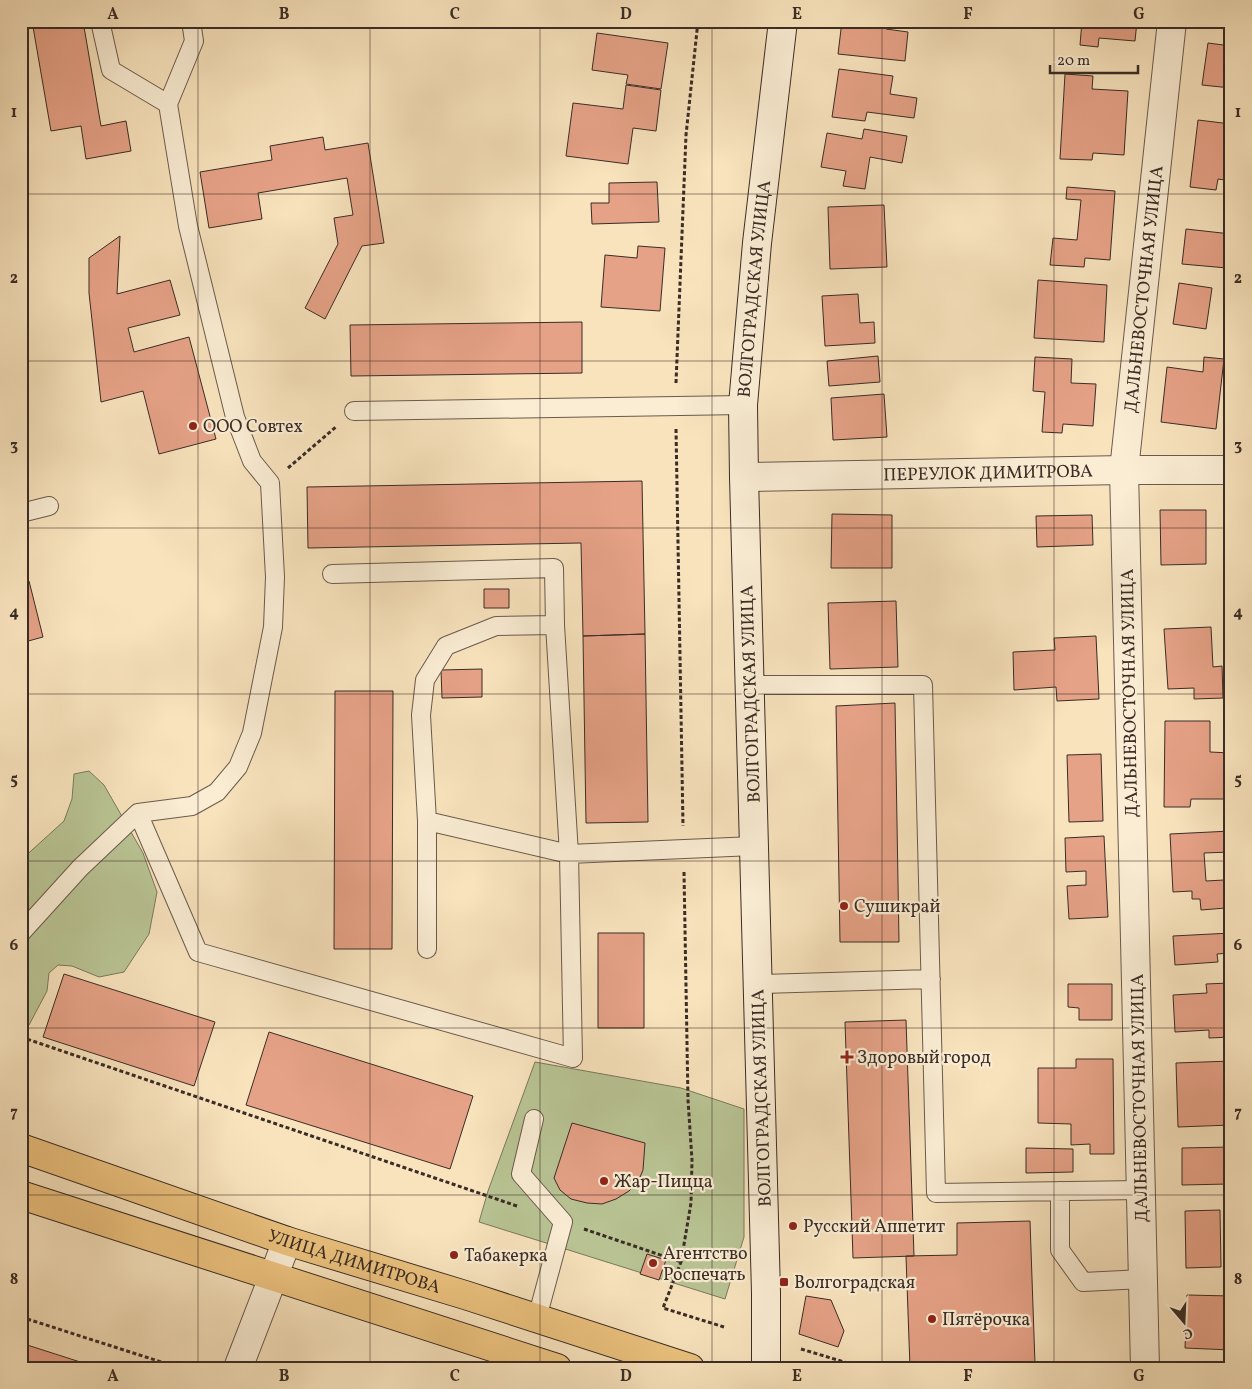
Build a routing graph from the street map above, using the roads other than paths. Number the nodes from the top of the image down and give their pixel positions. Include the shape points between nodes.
1 (100, 21) edge
2 (190, 21) edge
3 (782, 21) edge
4 (1172, 21) edge
5 (168, 104) junction
6 (743, 406) junction
7 (354, 411) road end
8 (1124, 470) junction
9 (1231, 470) edge
10 (744, 477) junction
11 (49, 506) dead end
12 (21, 513) edge
13 (332, 574) dead end
14 (555, 625) junction
15 (750, 685) junction
16 (138, 813) junction
17 (427, 821) junction
18 (754, 846) junction
19 (569, 854) junction
20 (21, 933) edge
21 (428, 948) dead end
22 (931, 979) junction
23 (758, 984) junction
24 (534, 1119) dead end
25 (21, 1148) edge
26 (1141, 1190) junction
27 (1060, 1191) junction
28 (21, 1195) edge
29 (287, 1241) junction
30 (273, 1277) junction
31 (1143, 1279) junction
32 (537, 1318) junction
33 (238, 1368) edge
34 (557, 1368) edge
35 (690, 1368) edge
36 (766, 1368) edge
37 (1145, 1368) edge

1 - 5 lane via 111,70
2 - 5 lane via 194,41
3 - 6 street, ВОЛГОГРАДСКАЯ УЛИЦА
4 - 8 street, ДАЛЬНЕВОСТОЧНАЯ УЛИЦА
5 - 16 lane via 188,226 235,417 252,461 270,483 275,577 273,627 252,733 238,767 217,792 192,806
6 - 7 lane
6 - 10 street, ВОЛГОГРАДСКАЯ УЛИЦА
8 - 9 street, ПЕРЕУЛОК ДИМИТРОВА
8 - 10 street, ПЕРЕУЛОК ДИМИТРОВА
8 - 26 street, ДАЛЬНЕВОСТОЧНАЯ УЛИЦА
10 - 15 street, ВОЛГОГРАДСКАЯ УЛИЦА
11 - 12 lane
13 - 14 lane via 554,568
14 - 17 lane via 496,626 446,646 425,680 421,715
14 - 19 lane
15 - 18 street, ВОЛГОГРАДСКАЯ УЛИЦА
15 - 22 lane via 923,684
16 - 19 lane via 198,952 573,1058
16 - 20 lane via 80,868
17 - 19 lane
17 - 21 lane
18 - 19 lane
18 - 23 street, ВОЛГОГРАДСКАЯ УЛИЦА
22 - 23 lane
22 - 27 lane via 936,1193
23 - 36 street, ВОЛГОГРАДСКАЯ УЛИЦА
24 - 32 lane via 521,1174 563,1222
25 - 29 main road, УЛИЦА ДИМИТРОВА
26 - 27 lane
26 - 31 street, ДАЛЬНЕВОСТОЧНАЯ УЛИЦА
27 - 31 lane via 1060,1250 1083,1282
28 - 30 main road
29 - 30 street
29 - 32 main road, УЛИЦА ДИМИТРОВА
30 - 33 street
30 - 34 main road
31 - 37 street, ДАЛЬНЕВОСТОЧНАЯ УЛИЦА
32 - 35 main road, УЛИЦА ДИМИТРОВА

